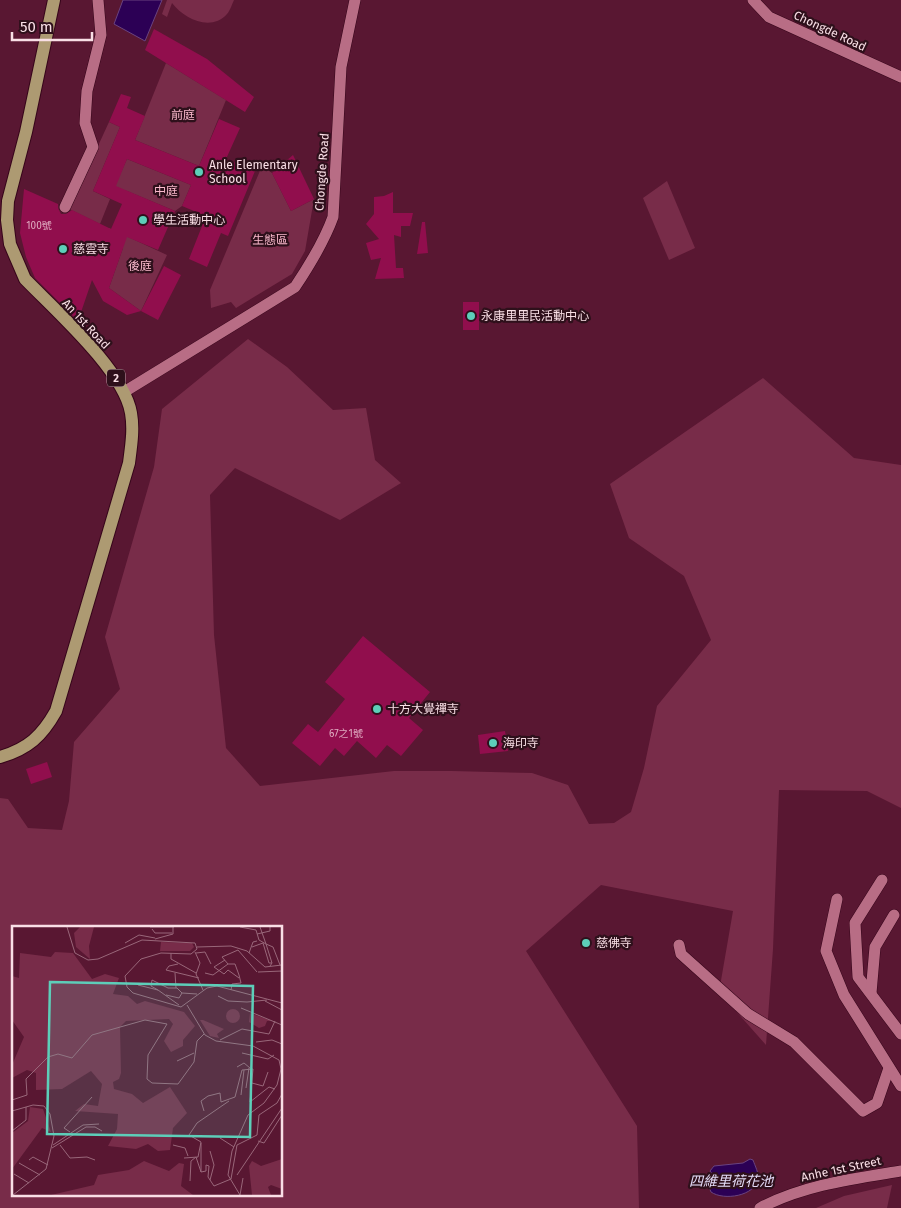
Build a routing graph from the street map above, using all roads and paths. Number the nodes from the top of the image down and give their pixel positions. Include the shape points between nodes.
1 (54, 0) edge
2 (98, 0) edge
3 (355, 0) edge
4 (754, 0) edge
5 (901, 77) edge
6 (64, 207) dead end
7 (124, 392) junction
8 (0, 757) edge
9 (882, 880) dead end
10 (837, 899) dead end
11 (894, 915) dead end
12 (679, 945) dead end
13 (871, 993) junction
14 (901, 1034) edge
15 (889, 1068) junction
16 (901, 1086) edge
17 (901, 1171) edge
18 (760, 1208) edge

1 - 7 main road, An 1st Road / 2 via 8,201 8,235 25,279 102,360
2 - 6 street via 101,34 87,91 85,122 93,147
3 - 7 street, Chongde Road via 341,67 333,217 301,277 295,287
4 - 5 street, Chongde Road via 769,17
7 - 8 main road, An 1st Road / 2 via 132,422 128,463 56,711 42,734 20,750
9 - 13 street via 855,923 858,977
10 - 15 street via 826,951 844,995
11 - 13 street via 875,947
12 - 15 street via 681,954 748,1014 794,1042 863,1110 877,1103
13 - 14 street
15 - 16 street
17 - 18 street, Anhe 1st Street via 832,1182 786,1194

